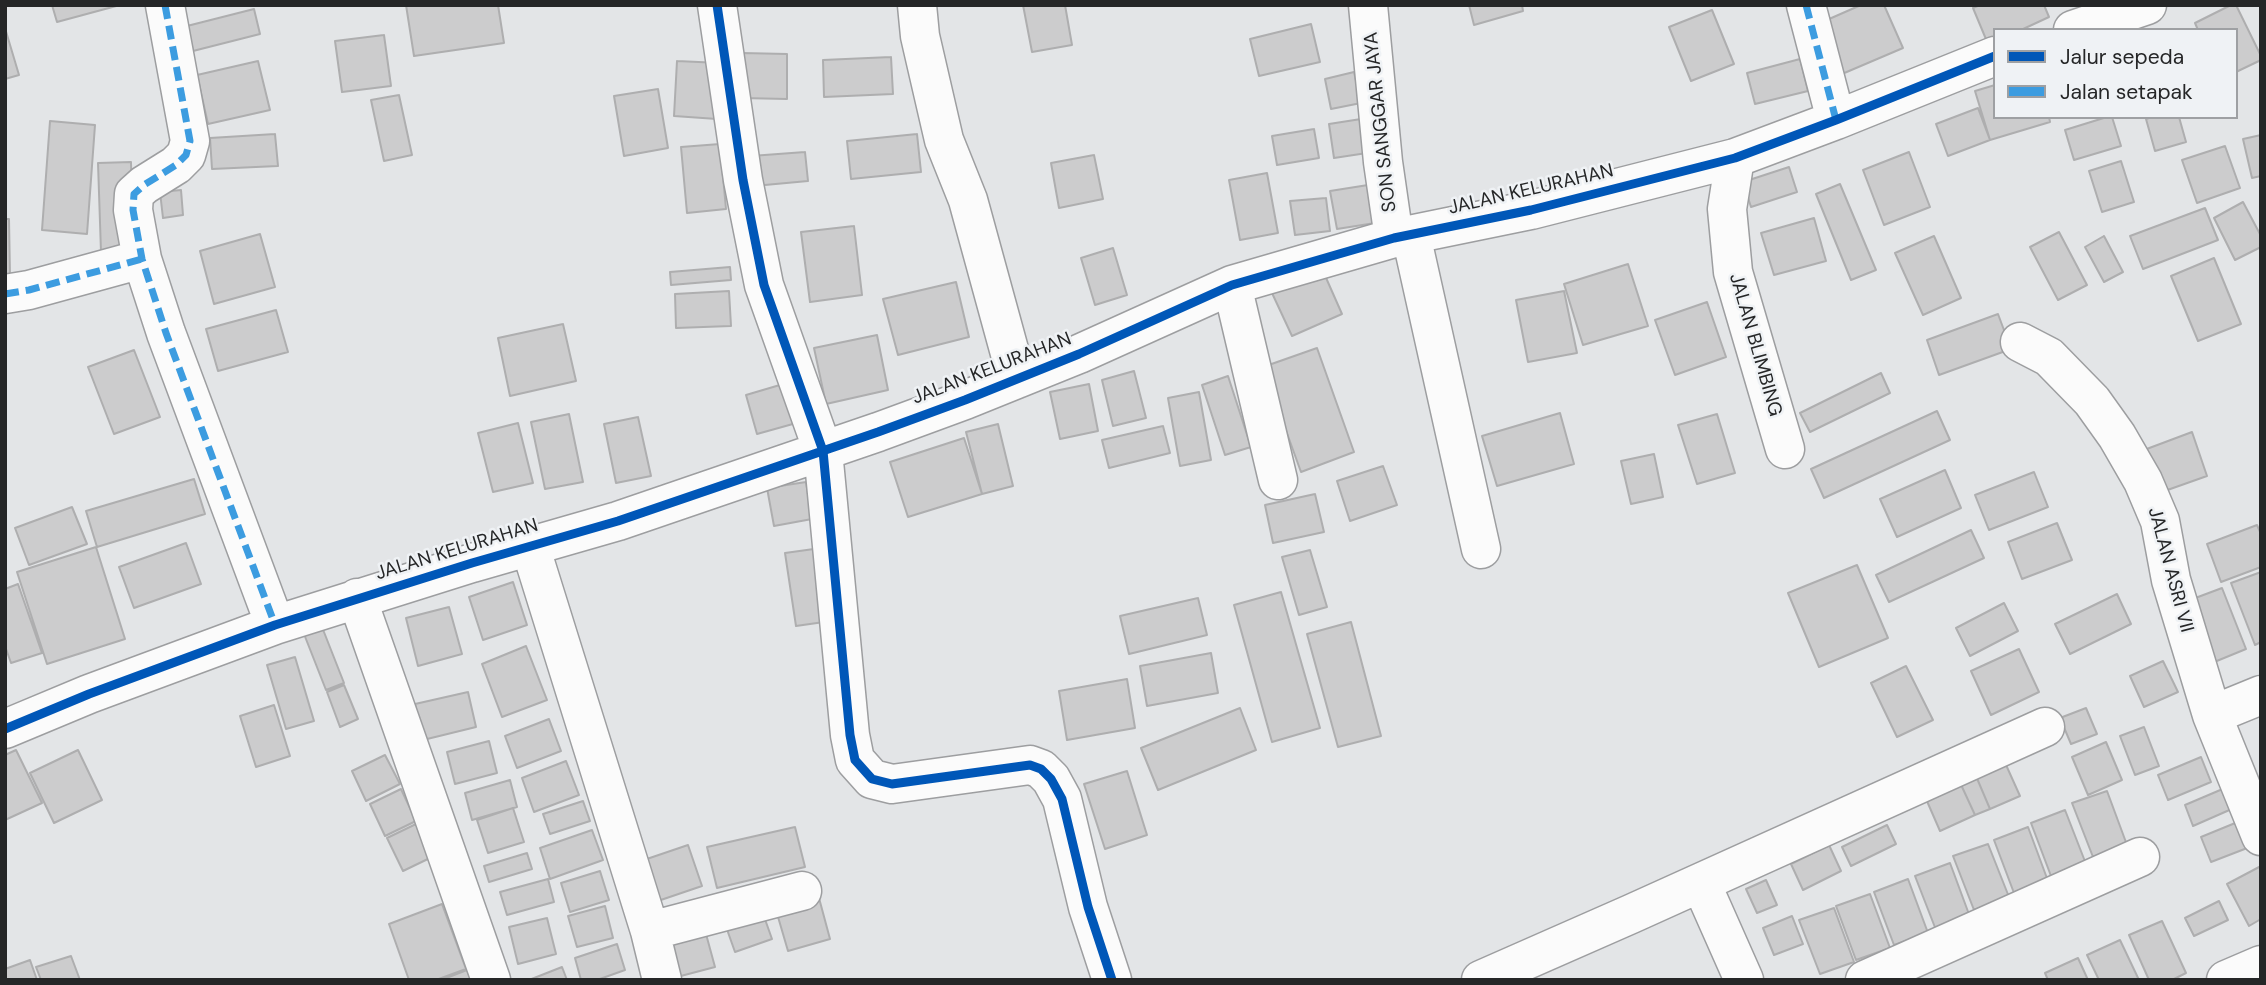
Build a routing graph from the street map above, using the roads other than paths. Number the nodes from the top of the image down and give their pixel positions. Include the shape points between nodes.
1 (165, 5) edge
2 (717, 5) edge
3 (917, 5) edge
4 (1368, 5) edge
5 (1806, 5) edge
6 (2147, 5) edge
7 (2079, 28) edge
8 (1993, 57) edge
9 (1836, 120) junction
10 (1735, 158) junction
11 (1403, 236) junction
12 (142, 259) junction
13 (1232, 285) junction
14 (5, 294) edge
15 (2020, 342) dead end
16 (1017, 379) junction
17 (1784, 449) dead end
18 (823, 451) junction
19 (1278, 480) dead end
20 (530, 546) junction
21 (1481, 549) dead end
22 (357, 598) junction
23 (275, 625) junction
24 (2261, 695) edge
25 (2213, 715) junction
26 (2045, 727) dead end
27 (5, 729) edge
28 (2261, 836) edge
29 (2140, 857) dead end
30 (1702, 883) junction
31 (802, 891) dead end
32 (650, 931) junction
33 (2261, 965) edge
34 (491, 980) edge
35 (662, 980) edge
36 (1112, 980) edge
37 (1481, 980) edge
38 (1744, 980) edge
39 (1866, 980) edge
40 (2226, 980) edge

1 - 12 street via 190,141 177,165 134,194
2 - 18 street via 764,285
3 - 16 street via 944,140 968,200
4 - 11 street, SON SANGGAR JAYA via 1384,162
5 - 9 street
6 - 7 street
8 - 9 street, JALAN KELURAHAN
9 - 10 street, JALAN KELURAHAN
10 - 11 street, JALAN KELURAHAN via 1531,210
10 - 17 street, JALAN BLIMBING via 1727,209 1733,272
11 - 13 street, JALAN KELURAHAN
11 - 21 street, SON SANGGAR JAYA
12 - 14 street
12 - 23 street
13 - 16 street, JALAN KELURAHAN
13 - 19 street
15 - 25 street, JALAN ASRI VII via 2049,357 2092,401 2143,481 2160,520 2171,580
16 - 18 street, JALAN KELURAHAN
18 - 20 street, JALAN KELURAHAN
18 - 36 street via 855,760 872,779 892,784 1030,765 1041,769 1062,799 1088,907
20 - 22 street, JALAN KELURAHAN
20 - 32 street
22 - 23 street, JALAN KELURAHAN
22 - 34 street
23 - 27 street, JALAN KELURAHAN
24 - 25 street
25 - 28 street, JALAN ASRI VII
26 - 30 street
29 - 39 street
30 - 37 street
30 - 38 street
31 - 32 street
32 - 35 street
33 - 40 street

